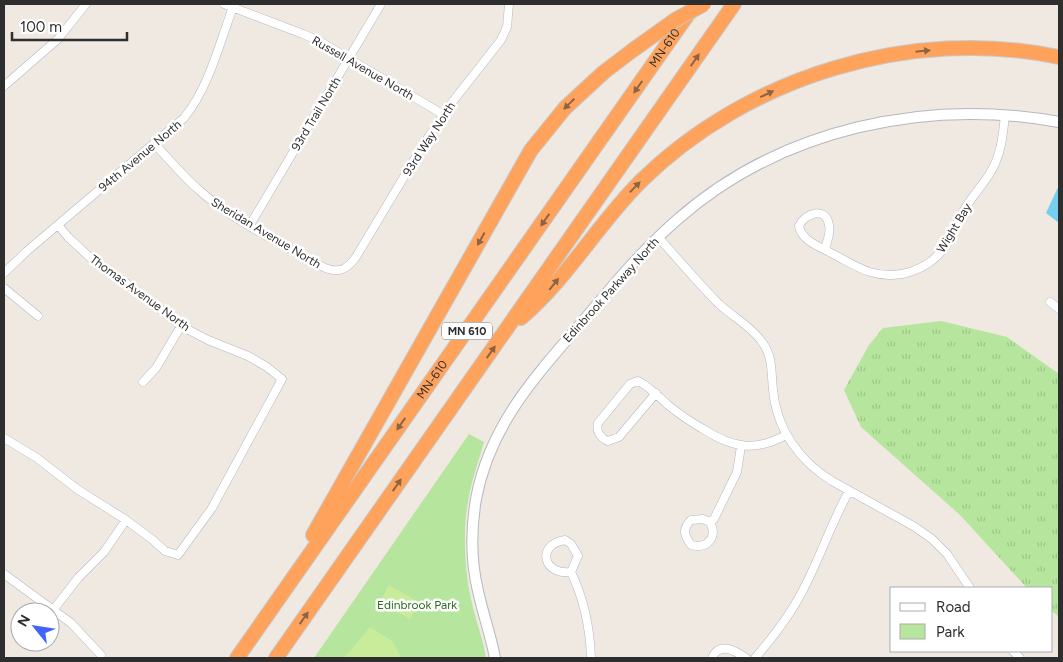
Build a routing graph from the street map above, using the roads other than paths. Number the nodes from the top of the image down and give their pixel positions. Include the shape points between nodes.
1 (86, 4) edge
2 (224, 4) edge
3 (381, 4) edge
4 (509, 4) edge
5 (696, 4) edge
6 (704, 4) edge
7 (734, 4) edge
8 (233, 7) junction
9 (1059, 57) edge
10 (349, 58) junction
11 (4, 86) edge
12 (444, 115) junction
13 (1005, 115) junction
14 (1059, 122) edge
15 (155, 144) junction
16 (58, 225) junction
17 (250, 225) junction
18 (658, 237) junction
19 (825, 249) junction
20 (340, 271) joint
21 (4, 273) edge
22 (4, 288) edge
23 (1050, 302) dead end
24 (1059, 309) edge
25 (38, 316) dead end
26 (181, 326) junction
27 (507, 330) junction
28 (143, 382) dead end
29 (656, 393) junction
30 (786, 435) junction
31 (4, 438) edge
32 (741, 446) junction
33 (849, 491) junction
34 (126, 520) junction
35 (710, 522) dead end
36 (571, 572) junction
37 (4, 574) edge
38 (969, 587) edge
39 (44, 602) edge
40 (59, 602) edge
41 (60, 614) edge
42 (101, 655) dead end
43 (760, 656) edge
44 (230, 658) edge
45 (237, 658) edge
46 (276, 658) edge
47 (495, 658) edge
48 (591, 658) edge
49 (712, 658) edge
50 (746, 658) edge

1 - 11 street via 58,39
2 - 8 street, Russell Avenue North
3 - 10 street, 93rd Trail North
4 - 12 street, 93rd Way North via 507,27 501,40
5 -> 45 highway, MN-610 / MN 610
6 -> 44 highway, bridge via 675,20 604,72 565,108 531,150 334,500 295,564
27 -> 7 highway, MN 610
8 - 10 street, Russell Avenue North via 303,34
8 - 15 street, 94th Avenue North via 199,97 184,118
27 -> 9 highway via 540,301 622,201 651,172 699,133 768,93 843,66 924,50 1000,49
10 - 12 street, Russell Avenue North
10 - 17 street, 93rd Trail North
12 - 20 street, 93rd Way North via 356,257
13 - 14 street, Edinbrook Parkway North
13 - 18 street, Edinbrook Parkway North via 920,116 873,123 826,136 738,176 700,201
13 - 19 street, Wight Bay via 999,154 991,172 960,216 946,245 926,265 899,275 885,275 857,267
15 - 16 street, 94th Avenue North
15 - 17 street, Sheridan Avenue North via 201,192
16 - 21 street, 94th Avenue North
16 - 26 street, Thomas Avenue North via 97,264
17 - 20 street, Sheridan Avenue North via 321,266
18 - 30 street via 720,304 762,341 770,358 774,402
18 - 47 street, Edinbrook Parkway North via 533,379 506,417 486,460 476,500 473,546 477,588
19 - 19 street, Wight Bay via 829,224 826,217 812,213 802,221 800,232
22 - 25 street
23 - 24 street
26 - 28 street via 156,368
26 - 34 street, Thomas Avenue North via 268,366 282,379 212,508 178,555 165,551
46 -> 27 highway, MN 610
29 - 29 street via 620,437 608,441 599,435 598,422 630,384 638,381
29 - 32 street via 688,420 717,438
30 - 32 street via 768,443
30 - 33 street via 811,466
31 - 34 street
32 - 35 street via 738,472
33 - 38 street via 915,526 932,539 947,554
33 - 43 street via 795,605
34 - 40 street via 104,552
36 - 36 street via 578,556 576,550 565,540 557,542 548,549 547,560 556,571
36 - 48 street via 584,605
37 - 39 street
41 - 42 street
49 - 50 street via 726,648

